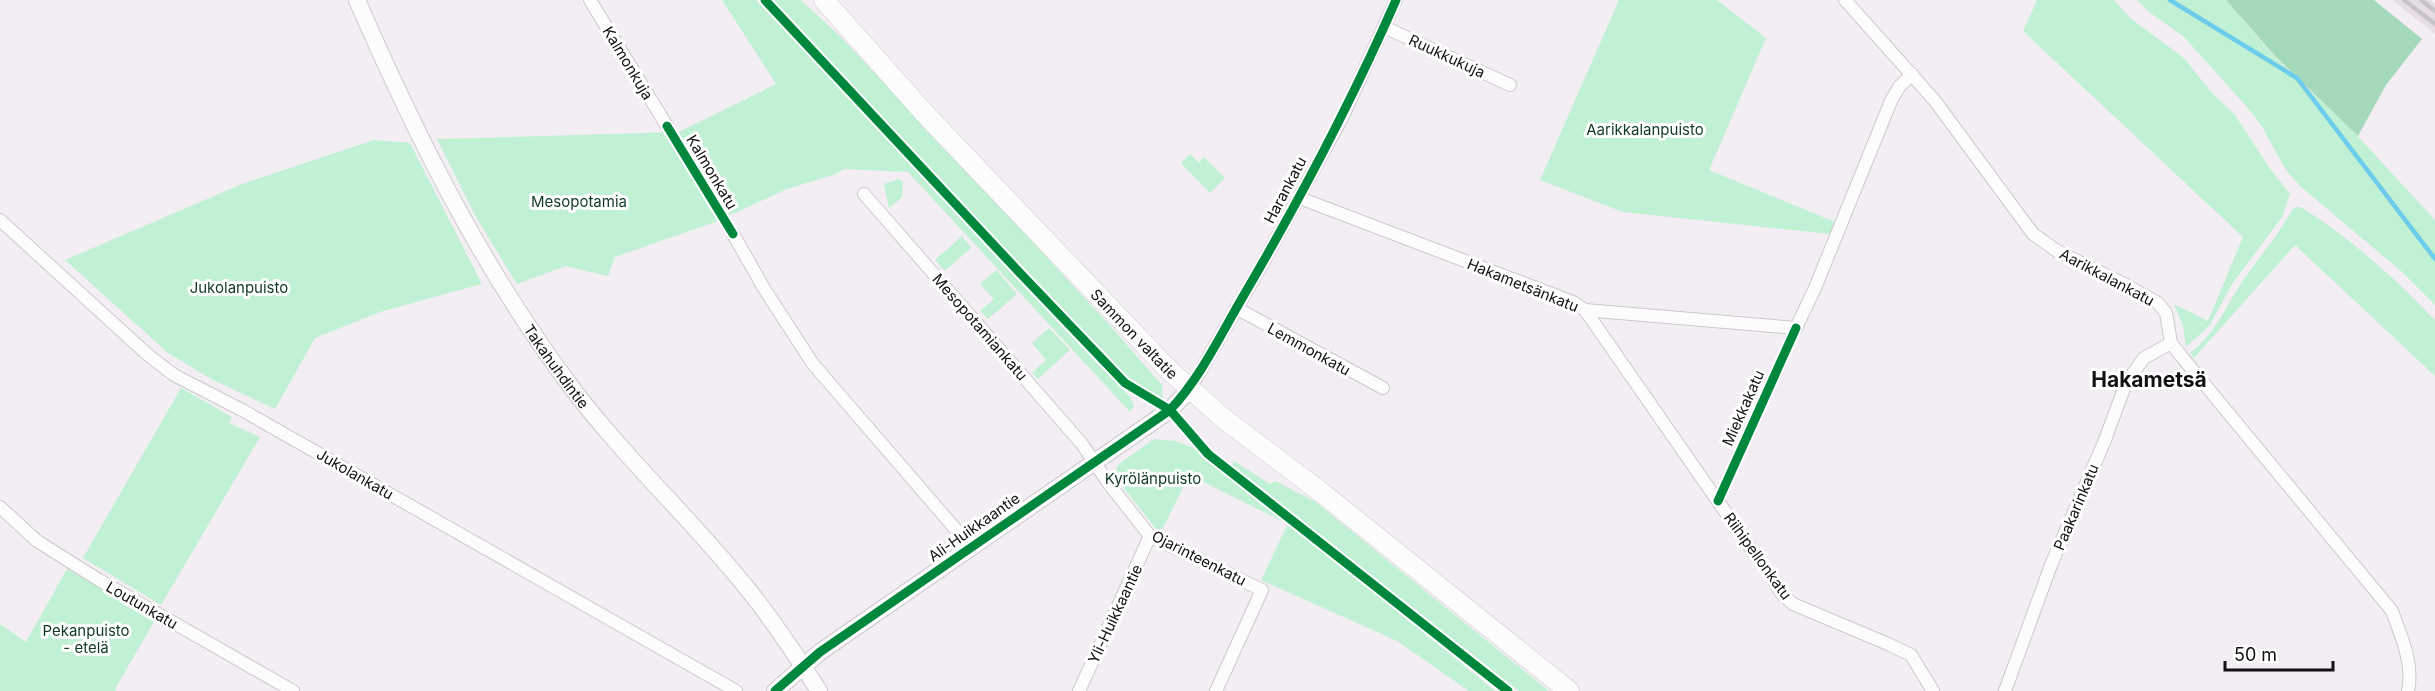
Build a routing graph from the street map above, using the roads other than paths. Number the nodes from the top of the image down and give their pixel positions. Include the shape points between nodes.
1 (357, 0) edge
2 (590, 0) edge
3 (824, 0) edge
4 (1396, 0) edge
5 (1845, 0) edge
6 (1384, 27) junction
7 (1912, 74) junction
8 (1510, 85) dead end
9 (667, 126) dead end
10 (864, 194) dead end
11 (1297, 197) junction
12 (0, 220) edge
13 (733, 234) dead end
14 (1236, 308) junction
15 (1585, 310) junction
16 (2171, 343) junction
17 (1383, 388) dead end
18 (1190, 389) junction
19 (1095, 461) junction
20 (0, 507) edge
21 (1150, 536) junction
22 (971, 547) junction
23 (1756, 556) dead end
24 (1774, 581) dead end
25 (803, 667) junction
26 (293, 691) edge
27 (736, 691) edge
28 (775, 691) edge
29 (819, 691) edge
30 (1079, 691) edge
31 (1216, 691) edge
32 (1569, 691) edge
33 (1933, 691) edge
34 (2005, 691) edge
35 (2408, 691) edge

1 - 25 street, Takahuhdintie via 464,223 531,330 576,394 745,586
2 - 9 street, Kalmonkuja
3 - 18 main road, Sammon valtatie via 1125,326
4 - 6 street, Harankatu
5 - 7 street, Aarikkalankatu
6 - 8 street, Ruukkukuja
6 - 11 street, Harankatu via 1342,118
7 - 15 street, Hakametsänkatu via 1891,101 1796,328
7 - 16 street, Aarikkalankatu via 2033,234 2057,251 2158,303 2166,313
10 - 19 street, Mesopotamiankatu
11 - 14 street, Harankatu
11 - 15 street, Hakametsänkatu via 1573,302
12 - 27 street, Jukolankatu via 174,375 252,415
13 - 22 street via 813,364
14 - 17 street, Lemmonkatu
14 - 18 street, Harankatu
15 - 23 street, Riihipellonkatu
16 - 34 street, Paakarinkatu via 2144,358 2126,383 2051,565
16 - 35 street via 2392,611 2406,648
18 - 19 street, Ali-Huikkaantie via 1170,410
18 - 32 main road, Sammon valtatie
19 - 21 street, Ojarinteenkatu
19 - 22 street, Ali-Huikkaantie
20 - 26 street, Loutunkatu via 37,541
21 - 30 street, Yli-Huikkaantie
21 - 31 street, Ojarinteenkatu via 1262,590
22 - 25 street, Ali-Huikkaantie
24 - 33 street, Riihipellonkatu via 1793,604 1911,655
25 - 28 street, Ali-Huikkaantie
25 - 29 street, Takahuhdintie

